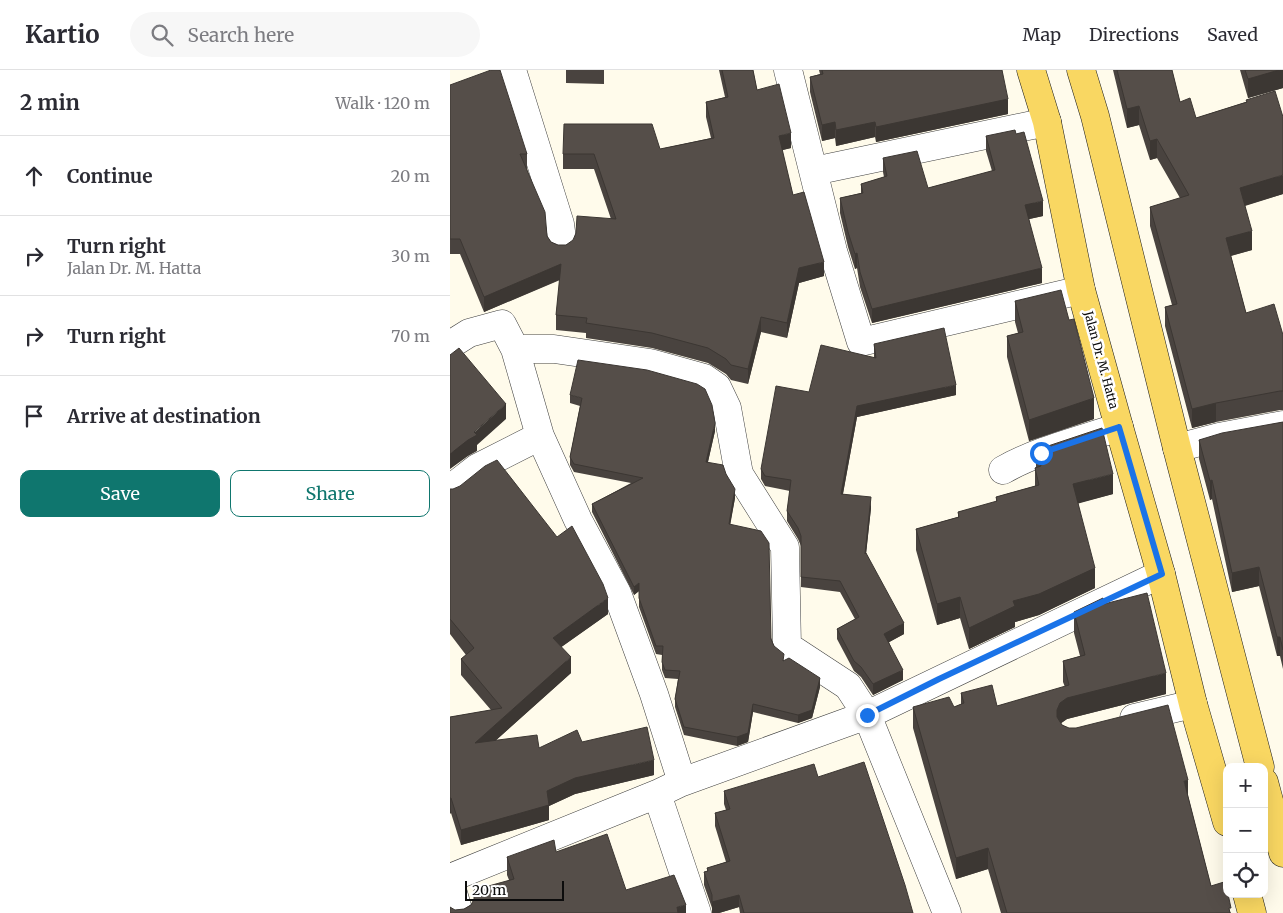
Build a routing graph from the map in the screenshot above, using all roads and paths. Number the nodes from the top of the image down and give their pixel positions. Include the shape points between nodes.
1 (512, 70) edge
2 (788, 70) edge
3 (1031, 70) edge
4 (1081, 70) edge
5 (1047, 122) junction
6 (814, 171) junction
7 (561, 245) edge
8 (1081, 290) junction
9 (456, 335) edge
10 (515, 349) junction
11 (1283, 425) edge
12 (1119, 427) junction
13 (540, 436) junction
14 (1177, 448) junction
15 (1003, 470) dead end
16 (450, 489) edge
17 (1162, 574) junction
18 (1193, 704) junction
19 (867, 715) junction
20 (1109, 723) edge
21 (1259, 763) edge
22 (682, 782) junction
23 (657, 794) junction
24 (1268, 797) edge
25 (1223, 808) edge
26 (1283, 853) edge
27 (450, 878) edge
28 (450, 883) edge
29 (1248, 898) edge
30 (459, 913) edge
31 (697, 913) edge
32 (948, 913) edge
33 (1252, 913) edge

1 - 7 street via 560,224
2 - 6 street
3 - 5 main road, Jalan Dr. M. Hatta
4 - 14 main road
5 - 6 street
5 - 8 main road, Jalan Dr. M. Hatta
6 - 8 street via 860,342
8 - 12 main road, Jalan Dr. M. Hatta
9 - 10 street via 502,324
10 - 13 street
10 - 19 street via 554,349 650,363 704,378 718,387 727,408 739,474 785,547 787,646 848,686
11 - 14 street
12 - 15 street via 1014,463
12 - 17 main road, Jalan Dr. M. Hatta
13 - 16 street via 477,468
13 - 22 street via 578,520 617,593
14 - 21 main road
17 - 18 main road, Jalan Dr. M. Hatta
17 - 19 street
18 - 20 street
18 - 25 main road, Jalan Dr. M. Hatta
19 - 22 street
19 - 32 street
22 - 23 street
23 - 27 street
23 - 31 street
24 - 26 main road
28 - 30 street
29 - 33 main road

